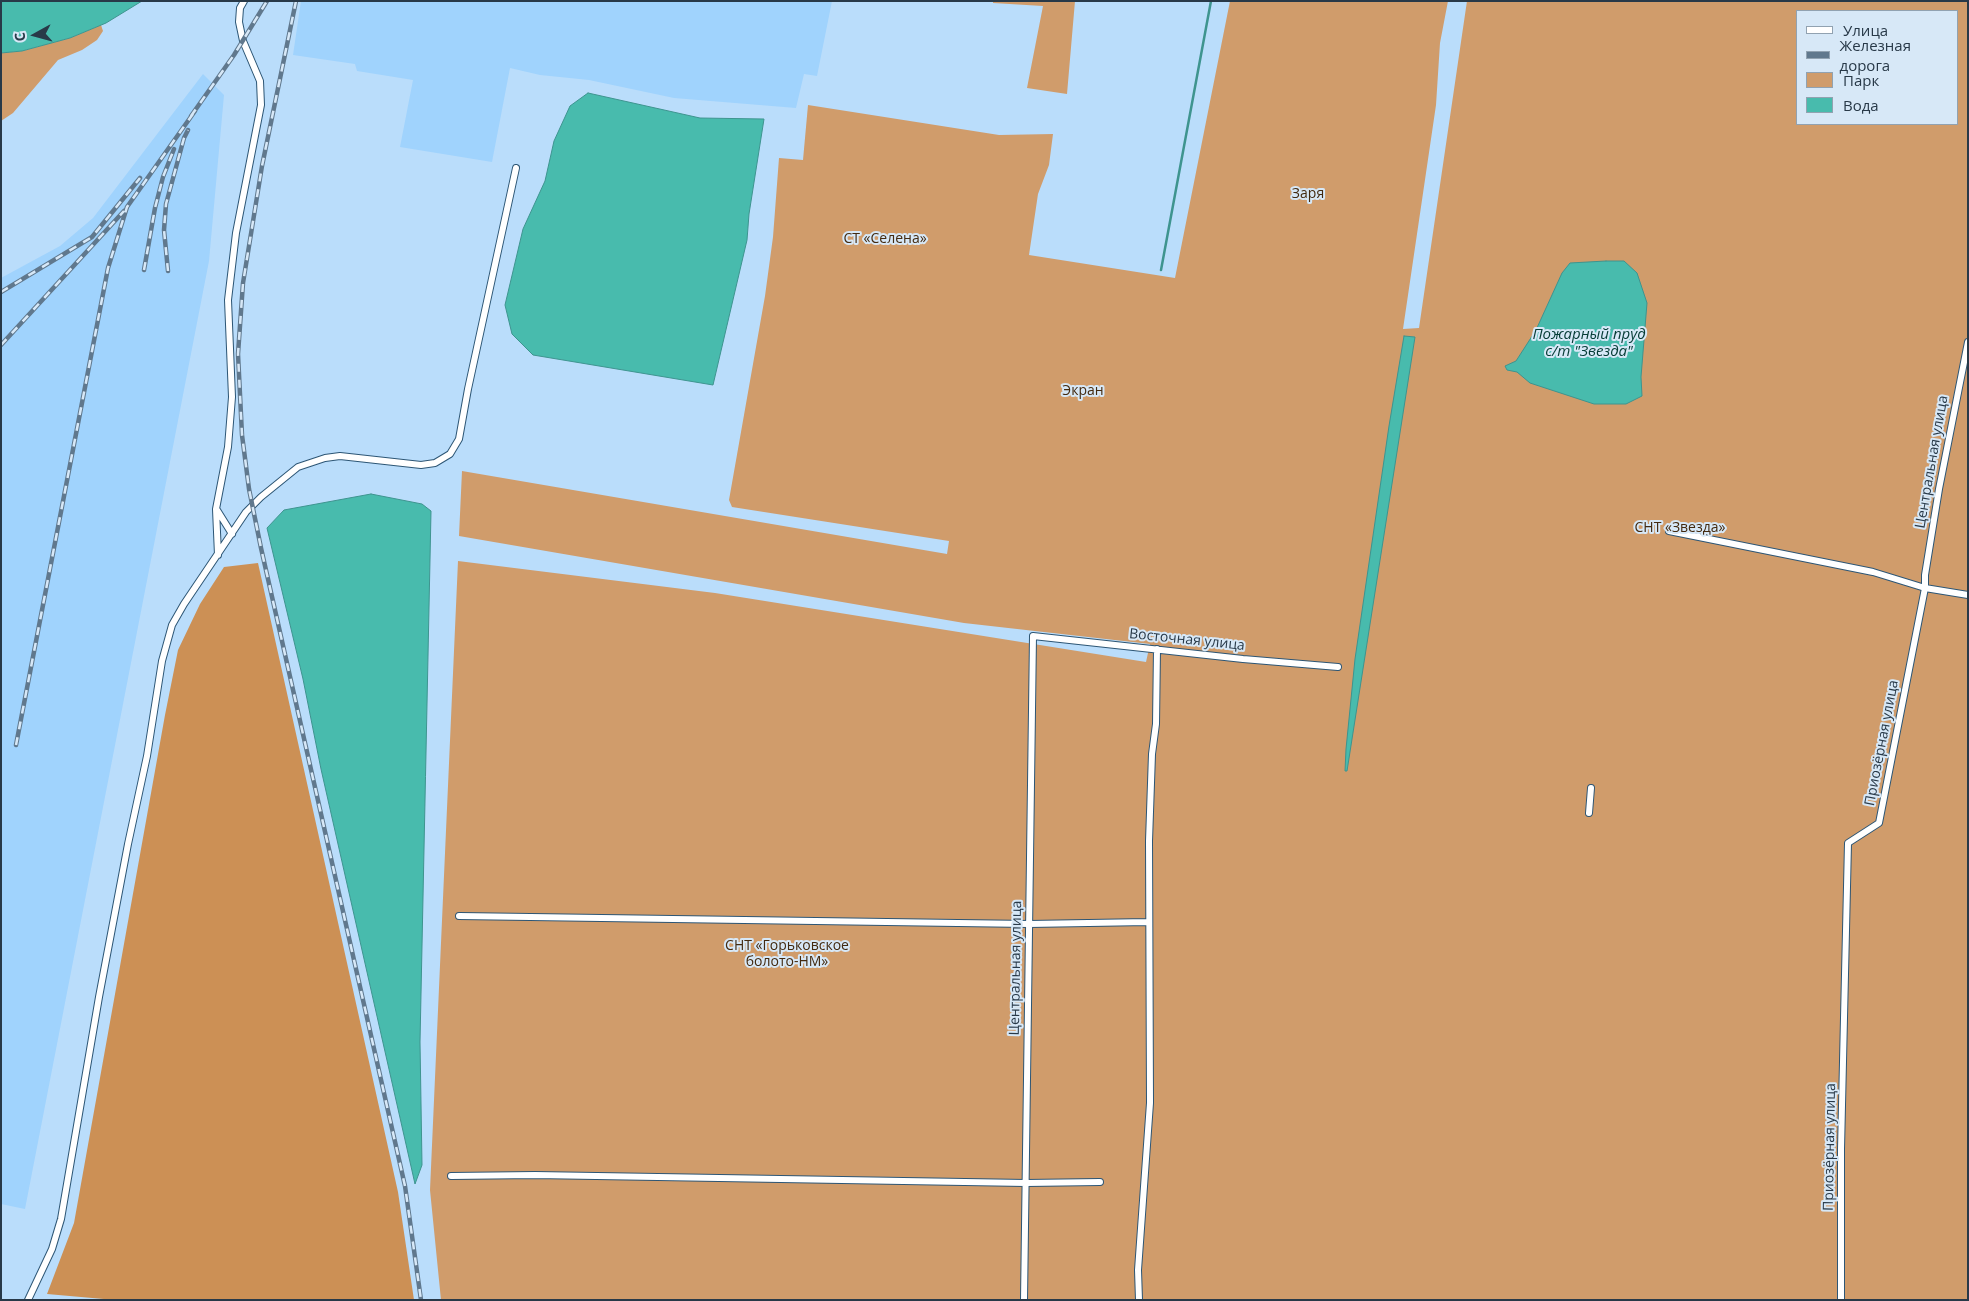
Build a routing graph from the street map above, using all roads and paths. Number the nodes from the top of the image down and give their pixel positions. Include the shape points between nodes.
1 (244, 1) edge
2 (516, 168) dead end
3 (1968, 342) edge
4 (216, 509) junction
5 (1669, 531) dead end
6 (232, 534) junction
7 (218, 554) junction
8 (1925, 588) junction
9 (1968, 595) edge
10 (1033, 636) joint
11 (1157, 650) junction
12 (1338, 666) dead end
13 (1591, 788) dead end
14 (1589, 813) dead end
15 (460, 916) dead end
16 (1148, 922) junction
17 (1029, 924) junction
18 (451, 1176) dead end
19 (1100, 1182) dead end
20 (1026, 1183) junction
21 (28, 1300) edge
22 (1024, 1300) edge
23 (1139, 1300) edge
24 (1842, 1300) edge

1 - 4 street via 239,22 243,41 260,81 261,105 236,233 228,300 232,397 228,447
2 - 6 street via 459,439 450,454 435,463 421,465 340,456 310,462 298,467 261,497 246,512
3 - 8 street, Центральная улица via 1939,489
4 - 6 street
4 - 7 street
5 - 8 street via 1873,572
6 - 7 street
7 - 21 street via 172,625 162,662 148,756 99,997 61,1219 52,1249
8 - 9 street
8 - 24 street, Приозёрная улица via 1880,823 1848,843 1841,1150
10 - 11 street, Восточная улица
10 - 17 street, Центральная улица
11 - 12 street, Восточная улица
11 - 16 street
13 - 14 street
15 - 17 street
16 - 17 street
16 - 23 street via 1151,1093 1138,1270
17 - 20 street, Центральная улица
18 - 20 street
19 - 20 street
20 - 22 street, Центральная улица

